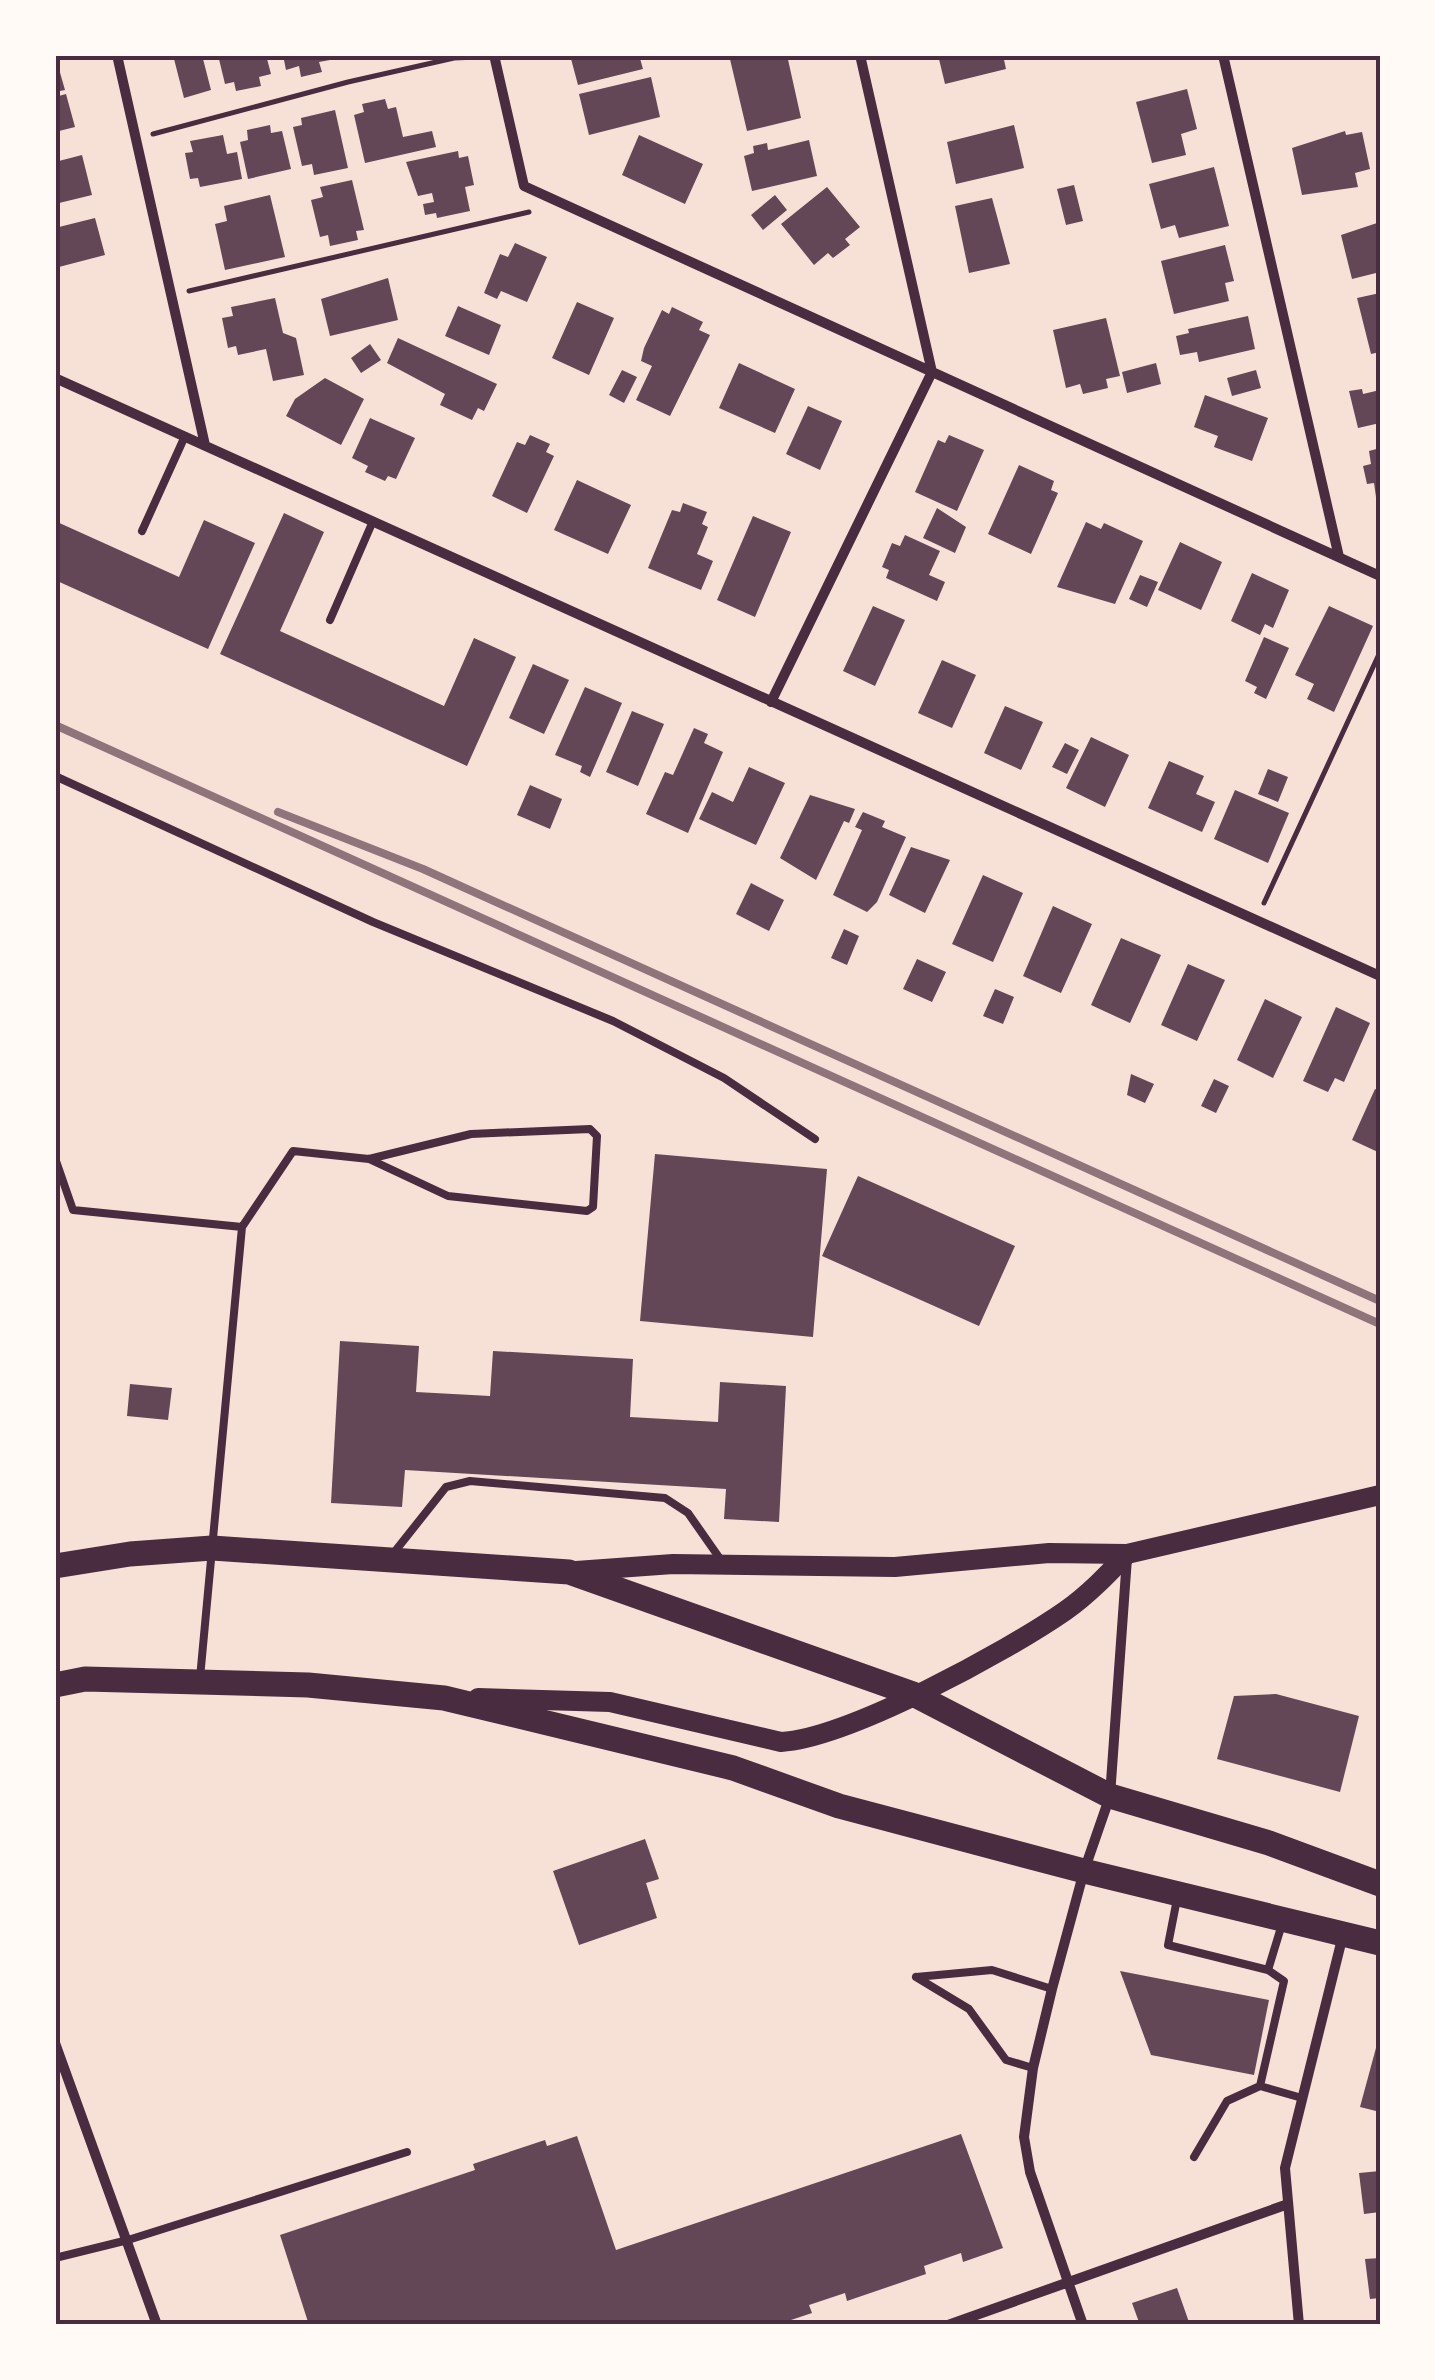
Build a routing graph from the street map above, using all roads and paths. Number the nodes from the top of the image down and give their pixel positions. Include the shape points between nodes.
1 (116, 55) edge
2 (490, 55) edge
3 (860, 55) edge
4 (1223, 55) edge
5 (135, 138) junction
6 (558, 201) junction
7 (172, 295) junction
8 (932, 372) junction
9 (55, 378) edge
10 (185, 436) junction
11 (205, 445) junction
12 (373, 521) junction
13 (142, 531) dead end
14 (1339, 557) junction
15 (1380, 576) edge
16 (330, 620) dead end
17 (1380, 652) edge
18 (770, 702) junction
19 (55, 776) edge
20 (1257, 920) junction
21 (1380, 976) edge
22 (815, 1139) dead end
23 (55, 1158) edge
24 (369, 1159) junction
25 (242, 1226) junction
26 (1380, 1494) edge
27 (212, 1548) junction
28 (1128, 1554) junction
29 (389, 1558) junction
30 (55, 1566) edge
31 (726, 1566) junction
32 (569, 1572) junction
33 (200, 1682) junction
34 (55, 1685) edge
35 (913, 1694) junction
36 (444, 1698) junction
37 (1110, 1796) junction
38 (1084, 1871) junction
39 (1380, 1884) edge
40 (1178, 1894) junction
41 (1284, 1920) junction
42 (1343, 1934) junction
43 (1380, 1943) edge
44 (1268, 1970) junction
45 (1052, 1988) junction
46 (55, 2043) edge
47 (1033, 2068) junction
48 (60, 2073) edge
49 (1260, 2086) junction
50 (1302, 2098) junction
51 (407, 2152) dead end
52 (1194, 2156) dead end
53 (1288, 2204) junction
54 (128, 2240) junction
55 (55, 2258) edge
56 (1068, 2283) junction
57 (157, 2325) edge
58 (948, 2325) edge
59 (1083, 2325) edge
60 (1300, 2325) edge

1 - 5 street
2 - 5 path via 348,82
2 - 6 street via 524,186
3 - 8 street
4 - 14 street
5 - 7 street
6 - 7 path via 510,218
6 - 8 street
7 - 11 street
8 - 14 street
8 - 18 street
9 - 10 street
10 - 11 street
10 - 13 lane
11 - 12 street
12 - 16 lane
12 - 18 street
14 - 15 street
17 - 20 path
18 - 20 street
19 - 22 lane via 374,922 613,1020 724,1078
20 - 21 street
23 - 25 lane via 73,1210
24 - 24 lane via 470,1134 590,1129 598,1147 593,1206 587,1211 448,1196
24 - 25 lane via 293,1150
25 - 27 lane
26 - 28 main road
27 - 29 main road
27 - 30 main road
27 - 33 lane
28 - 31 main road via 1049,1553 895,1567
28 - 35 main road via 1065,1611
28 - 37 street
29 - 31 lane via 446,1487 470,1481 666,1498 688,1512
29 - 32 main road
31 - 32 main road
32 - 35 main road
33 - 34 main road via 85,1679
33 - 36 main road
35 - 36 main road via 827,1734 780,1742 610,1702
35 - 37 main road
36 - 38 main road via 733,1768 840,1806
37 - 38 street
37 - 39 main road
38 - 40 main road
38 - 45 street
40 - 41 main road
40 - 44 lane via 1168,1944
41 - 42 main road
41 - 44 lane
42 - 43 main road
42 - 50 street
44 - 49 lane via 1284,1981
45 - 47 street
45 - 47 lane via 992,1970 916,1977 969,2009 1006,2060
46 - 48 street
47 - 56 street via 1025,2152
48 - 54 street
49 - 50 lane
49 - 52 lane via 1227,2101
50 - 53 street via 1285,2168
51 - 54 lane
53 - 56 street
53 - 60 street
54 - 55 lane
54 - 57 street
56 - 58 street
56 - 59 street

